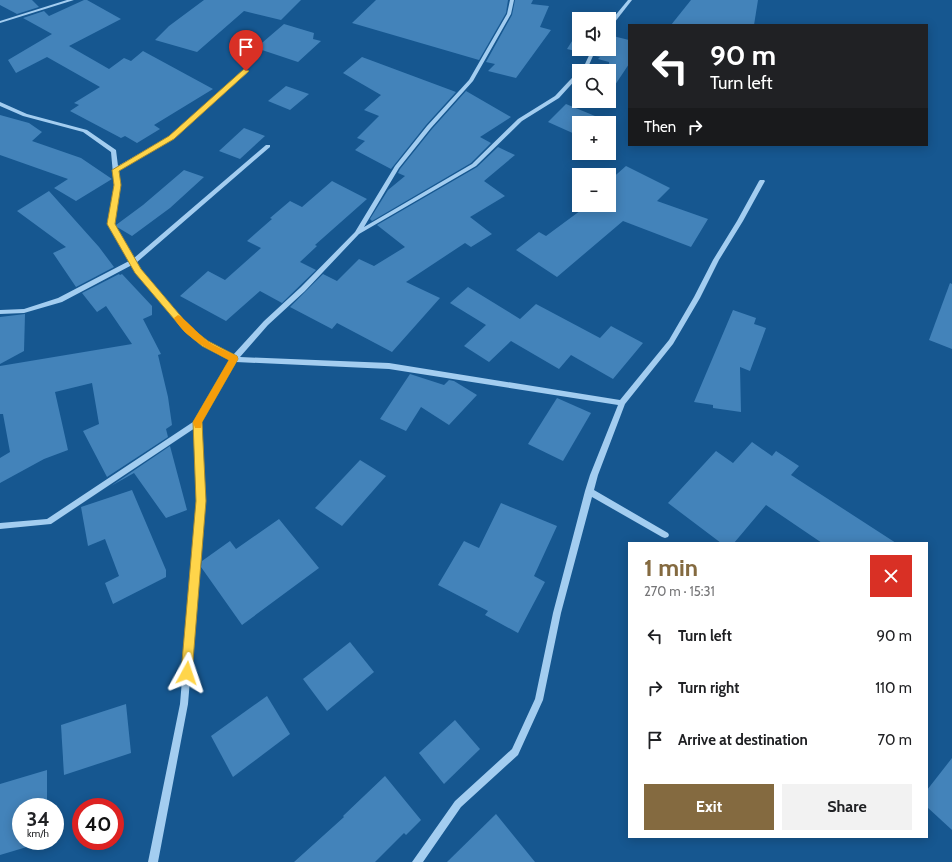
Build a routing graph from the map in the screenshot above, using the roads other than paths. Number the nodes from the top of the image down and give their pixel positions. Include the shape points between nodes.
1 (72, 0) edge
2 (512, 0) edge
3 (630, 0) edge
4 (616, 17) edge
5 (0, 22) edge
6 (246, 71) dead end
7 (572, 80) edge
8 (0, 104) edge
9 (268, 146) dead end
10 (116, 170) junction
11 (762, 181) dead end
12 (357, 233) junction
13 (133, 262) junction
14 (0, 312) edge
15 (234, 359) junction
16 (622, 403) junction
17 (198, 422) junction
18 (589, 491) junction
19 (0, 526) edge
20 (665, 535) dead end
21 (153, 862) edge
22 (417, 862) edge

1 - 5 street
2 - 12 street via 509,14 470,81 396,167
3 - 4 street
6 - 10 street via 172,137
7 - 12 street via 557,96 520,120 474,165
8 - 10 street via 24,115 85,131 114,151
9 - 13 street
10 - 13 street via 117,185 111,224
11 - 16 street via 671,342
12 - 15 street via 266,323
13 - 14 street via 60,300 24,311
13 - 15 street via 188,330 205,344
15 - 16 street via 390,366
15 - 17 street
16 - 18 street
17 - 19 street via 48,522
17 - 21 street via 201,501 184,704
18 - 20 street
18 - 22 street via 557,613 539,700 515,752 458,804

